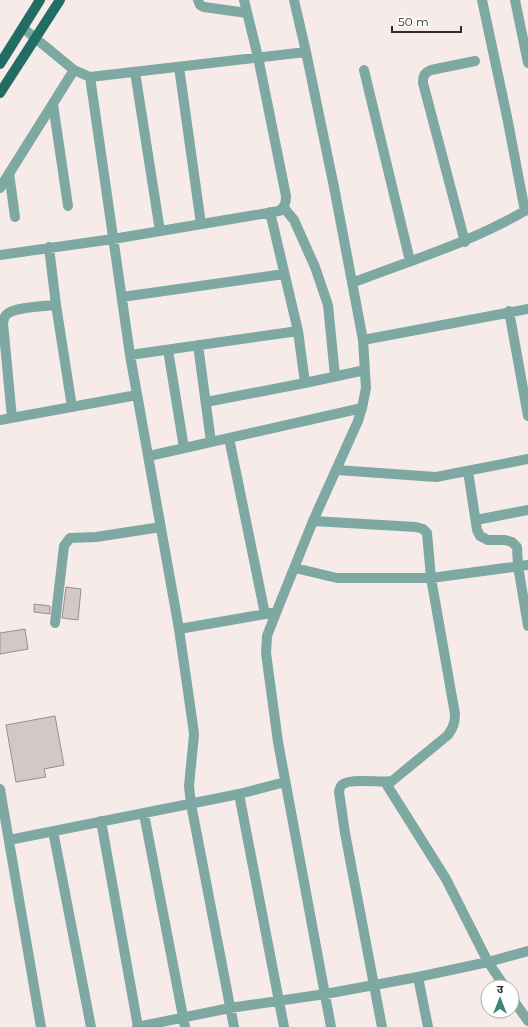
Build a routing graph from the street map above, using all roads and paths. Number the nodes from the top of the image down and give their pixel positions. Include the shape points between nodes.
1 (40, 0) edge
2 (60, 0) edge
3 (198, 0) edge
4 (244, 0) edge
5 (294, 0) edge
6 (482, 0) edge
7 (515, 0) edge
8 (247, 13) junction
9 (22, 28) junction
10 (35, 38) junction
11 (306, 52) junction
12 (258, 57) junction
13 (474, 61) dead end
14 (0, 63) edge
15 (528, 63) edge
16 (178, 67) junction
17 (74, 70) junction
18 (364, 70) dead end
19 (135, 72) junction
20 (90, 77) junction
21 (0, 93) edge
22 (53, 104) junction
23 (9, 173) junction
24 (0, 188) edge
25 (68, 206) dead end
26 (284, 208) junction
27 (526, 210) edge
28 (270, 212) junction
29 (15, 217) dead end
30 (201, 224) junction
31 (160, 231) junction
32 (113, 239) junction
33 (465, 242) junction
34 (49, 247) junction
35 (0, 255) edge
36 (410, 261) junction
37 (284, 274) junction
38 (352, 283) junction
39 (122, 297) junction
40 (56, 305) junction
41 (528, 308) edge
42 (509, 312) junction
43 (298, 331) junction
44 (364, 340) junction
45 (198, 346) junction
46 (168, 350) junction
47 (130, 355) junction
48 (365, 370) junction
49 (335, 376) junction
50 (305, 383) junction
51 (137, 395) junction
52 (206, 402) junction
53 (72, 407) junction
54 (362, 408) junction
55 (528, 416) edge
56 (12, 418) junction
57 (0, 420) edge
58 (229, 438) junction
59 (211, 442) junction
60 (184, 448) junction
61 (149, 456) junction
62 (528, 459) edge
63 (337, 470) junction
64 (468, 471) junction
65 (528, 510) edge
66 (476, 520) junction
67 (313, 521) junction
68 (161, 527) junction
69 (523, 566) edge
70 (295, 568) junction
71 (431, 578) junction
72 (526, 604) edge
73 (270, 614) junction
74 (55, 623) dead end
75 (528, 626) edge
76 (179, 629) junction
77 (285, 782) junction
78 (385, 782) junction
79 (0, 792) edge
80 (239, 794) junction
81 (191, 804) junction
82 (144, 814) junction
83 (101, 821) junction
84 (53, 831) junction
85 (9, 840) junction
86 (528, 951) edge
87 (488, 962) junction
88 (418, 977) junction
89 (500, 979) edge
90 (374, 986) junction
91 (325, 994) junction
92 (278, 1000) junction
93 (230, 1008) junction
94 (520, 1010) edge
95 (528, 1021) edge
96 (184, 1022) edge
97 (41, 1027) edge
98 (91, 1027) edge
99 (138, 1027) edge
100 (234, 1027) edge
101 (284, 1027) edge
102 (331, 1027) edge
103 (382, 1027) edge
104 (428, 1027) edge

1 - 9 main road
2 - 10 main road
3 - 8 street via 204,7
4 - 8 street
5 - 11 street
6 - 27 street
7 - 15 street
8 - 12 street
9 - 10 street
9 - 14 main road
10 - 17 street
10 - 21 main road
11 - 12 street
11 - 38 street
12 - 16 street
12 - 26 street via 286,196
13 - 33 street via 431,70 423,77
16 - 19 street
16 - 30 street
17 - 20 street
17 - 22 street
18 - 36 street
19 - 20 street
19 - 31 street
20 - 32 street
22 - 23 street
22 - 25 street
23 - 24 street
23 - 29 street
26 - 28 street
26 - 49 street via 294,220 315,267 328,306
27 - 33 street
28 - 30 street
28 - 37 street
30 - 31 street
31 - 32 street
32 - 34 street
32 - 39 street
33 - 36 street
34 - 35 street
34 - 40 street
36 - 38 street
37 - 39 street
37 - 43 street
38 - 44 street
39 - 47 street
40 - 53 street
40 - 56 street via 18,309 10,311 5,316 3,323
41 - 42 street
42 - 44 street
42 - 55 street
43 - 45 street
43 - 50 street
44 - 48 street
45 - 46 street
45 - 52 street
46 - 47 street
46 - 60 street
47 - 51 street
48 - 49 street
48 - 54 street via 366,388
49 - 50 street
50 - 52 street
51 - 53 street
51 - 61 street
52 - 59 street
53 - 56 street
54 - 58 street
54 - 63 street
56 - 57 street
58 - 59 street
58 - 73 street
59 - 60 street
60 - 61 street
61 - 68 street
62 - 64 street
63 - 64 street via 425,477
63 - 67 street
64 - 66 street
65 - 66 street
66 - 69 street via 480,536 488,540 512,542 517,547
67 - 70 street
67 - 71 street via 423,529 428,539
68 - 74 street via 96,538 76,537 66,541
68 - 76 street
69 - 71 street
69 - 72 street
70 - 71 street via 337,578
70 - 73 street
71 - 78 street via 455,722 448,735 397,778
72 - 75 street
73 - 76 street
73 - 77 street via 266,653
76 - 81 street via 194,735
77 - 80 street
77 - 91 street
78 - 87 street via 446,879
78 - 90 street via 344,782 339,792
79 - 85 street
80 - 81 street
80 - 92 street
81 - 82 street
81 - 93 street
82 - 83 street
82 - 96 street
83 - 84 street
83 - 99 street
84 - 85 street
84 - 98 street
85 - 97 street
86 - 87 street
87 - 88 street
87 - 89 street
88 - 90 street
88 - 104 street
90 - 91 street
90 - 103 street
91 - 92 street
91 - 102 street
92 - 93 street
92 - 101 street
93 - 96 street
93 - 100 street
94 - 95 street
96 - 99 street

